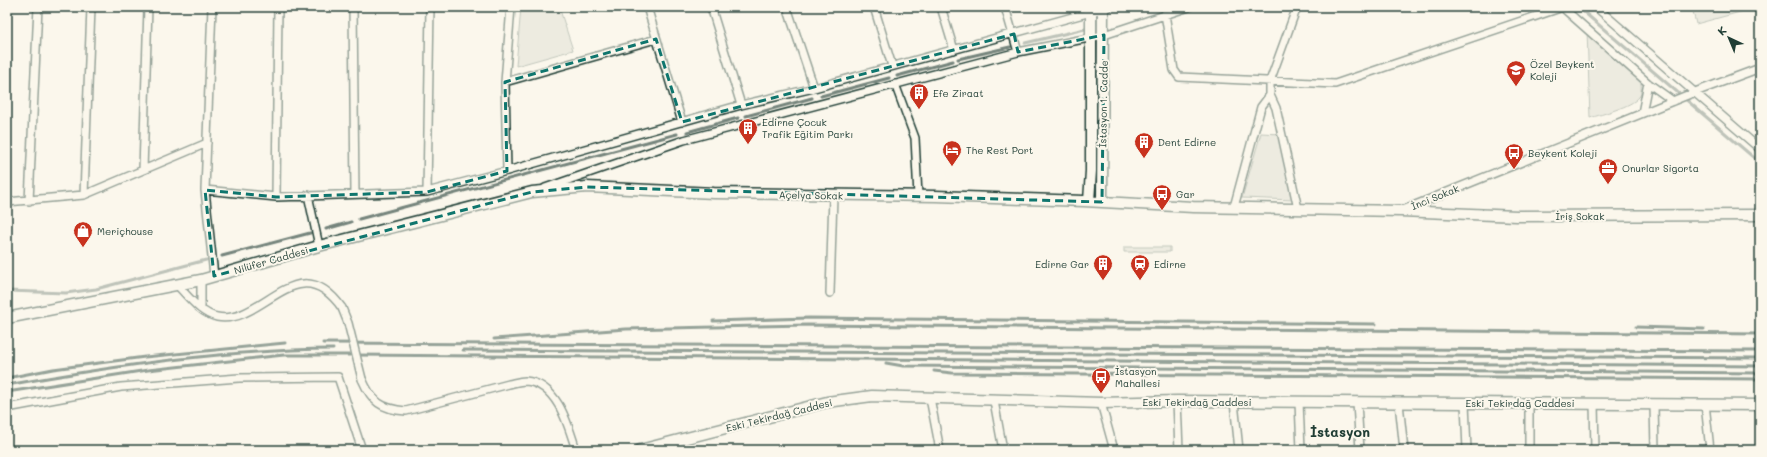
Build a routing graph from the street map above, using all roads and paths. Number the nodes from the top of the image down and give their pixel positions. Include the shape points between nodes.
1 (38, 7) edge
2 (91, 7) edge
3 (148, 7) edge
4 (212, 7) edge
5 (278, 7) edge
6 (353, 7) edge
7 (430, 7) edge
8 (511, 7) edge
9 (647, 7) edge
10 (711, 7) edge
11 (787, 7) edge
12 (874, 7) edge
13 (941, 7) edge
14 (1005, 7) edge
15 (1189, 7) edge
16 (1297, 7) edge
17 (1563, 7) edge
18 (1596, 7) edge
19 (1105, 8) edge
20 (1091, 9) edge
21 (1165, 14) junction
22 (1014, 34) junction
23 (1104, 35) junction
24 (1091, 38) junction
25 (656, 39) junction
26 (954, 50) junction
27 (1018, 52) junction
28 (892, 66) junction
29 (1760, 68) edge
30 (1270, 81) junction
31 (505, 82) junction
32 (1648, 83) junction
33 (895, 84) junction
34 (814, 88) junction
35 (1695, 92) junction
36 (1270, 95) junction
37 (1673, 101) junction
38 (741, 105) junction
39 (1642, 113) junction
40 (682, 122) junction
41 (207, 143) junction
42 (1760, 149) edge
43 (143, 170) junction
44 (507, 171) junction
45 (205, 190) junction
46 (427, 192) junction
47 (532, 192) junction
48 (355, 194) junction
49 (84, 195) junction
50 (308, 196) junction
51 (833, 196) junction
52 (918, 196) junction
53 (276, 197) junction
54 (29, 201) junction
55 (1089, 201) junction
56 (7, 202) edge
57 (1102, 202) junction
58 (1234, 208) junction
59 (1298, 209) junction
60 (1401, 211) junction
61 (1760, 215) edge
62 (319, 246) junction
63 (214, 276) junction
64 (201, 280) junction
65 (177, 285) junction
66 (830, 293) dead end
67 (201, 309) junction
68 (7, 318) edge
69 (930, 398) junction
70 (994, 401) junction
71 (1177, 401) junction
72 (1101, 402) junction
73 (1234, 402) junction
74 (1299, 402) junction
75 (1399, 403) junction
76 (1465, 403) junction
77 (1529, 403) junction
78 (1357, 404) junction
79 (1594, 404) junction
80 (1705, 404) junction
81 (1654, 405) junction
82 (1760, 406) edge
83 (7, 408) edge
84 (362, 450) edge
85 (576, 450) edge
86 (640, 450) edge
87 (940, 450) edge
88 (1003, 450) edge
89 (1114, 450) edge
90 (1179, 450) edge
91 (1239, 450) edge
92 (1301, 450) edge
93 (1360, 450) edge
94 (1404, 450) edge
95 (1467, 450) edge
96 (1529, 450) edge
97 (1595, 450) edge
98 (1655, 450) edge
99 (1710, 450) edge

1 - 54 street
2 - 49 street
3 - 43 street
4 - 41 street
5 - 53 street
6 - 48 street
7 - 46 street
8 - 31 street
9 - 25 street
10 - 38 street
11 - 34 street
12 - 28 street
13 - 26 street
14 - 22 street
15 - 21 street
16 - 30 street
17 - 30 street via 1335,84
17 - 32 street
18 - 35 street
19 - 20 street
19 - 23 main road, İstasyon 1. Cadde
20 - 22 street
20 - 24 main road, İstasyon 1. Cadde
21 - 23 street
21 - 30 street via 1174,70 1179,77
22 - 26 street
22 - 27 street
23 - 24 street
23 - 57 main road, İstasyon 1. Cadde
24 - 27 street
24 - 55 main road, İstasyon 1. Cadde
25 - 31 street
25 - 40 street
26 - 28 street
27 - 33 street
28 - 34 street
29 - 35 street, İnci Sokak
30 - 36 street
31 - 44 street
32 - 37 street
32 - 39 street
33 - 47 street via 684,140
33 - 52 street via 915,138
34 - 38 street
35 - 37 street, İnci Sokak
35 - 42 street
36 - 58 street via 1261,107
36 - 59 street via 1276,108
37 - 39 street, İnci Sokak
38 - 40 street
39 - 60 street, İnci Sokak
40 - 44 street
41 - 43 street
41 - 45 street
43 - 49 street
44 - 46 street
45 - 53 street
45 - 63 street
46 - 48 street
47 - 51 main road, Açelya Sokak via 587,187 714,194
47 - 62 main road, Nilüfer Caddesi
48 - 50 street
49 - 54 street
50 - 53 street
50 - 62 street
51 - 52 main road, Açelya Sokak
51 - 66 street
52 - 55 main road, Açelya Sokak
54 - 56 street
55 - 57 main road, İnci Sokak
57 - 58 main road, İnci Sokak
58 - 59 main road, İnci Sokak
59 - 60 main road, İnci Sokak
60 - 61 main road, İriş Sokak via 1517,216
62 - 63 main road, Nilüfer Caddesi
63 - 64 main road, Nilüfer Caddesi
64 - 65 main road, Nilüfer Caddesi
64 - 67 street
65 - 67 street
65 - 68 main road, Nilüfer Caddesi
67 - 85 street, bridge via 217,317 237,316 280,291 306,284 317,286 334,298 342,308 362,379 368,393 377,403 391,410 406,411 509,384 523,381 536,383 558,404
69 - 70 main road, Eski Tekirdağ Caddesi
69 - 86 main road, Eski Tekirdağ Caddesi via 872,396 827,402
69 - 87 street
70 - 72 main road, Eski Tekirdağ Caddesi
70 - 88 street
71 - 72 main road, Eski Tekirdağ Caddesi
71 - 73 main road, Eski Tekirdağ Caddesi
71 - 90 street
72 - 89 street
73 - 74 main road, Eski Tekirdağ Caddesi
73 - 91 street
74 - 78 main road, Eski Tekirdağ Caddesi
74 - 92 street
75 - 76 main road, Eski Tekirdağ Caddesi
75 - 78 main road, Eski Tekirdağ Caddesi
75 - 94 street
76 - 77 main road, Eski Tekirdağ Caddesi
76 - 95 street
77 - 79 main road, Eski Tekirdağ Caddesi
77 - 96 street
78 - 93 street
79 - 81 main road, Eski Tekirdağ Caddesi
79 - 97 street
80 - 81 main road, Eski Tekirdağ Caddesi
80 - 82 main road, Eski Tekirdağ Caddesi
80 - 99 street
81 - 98 street
83 - 84 street via 121,387 239,378 338,377

